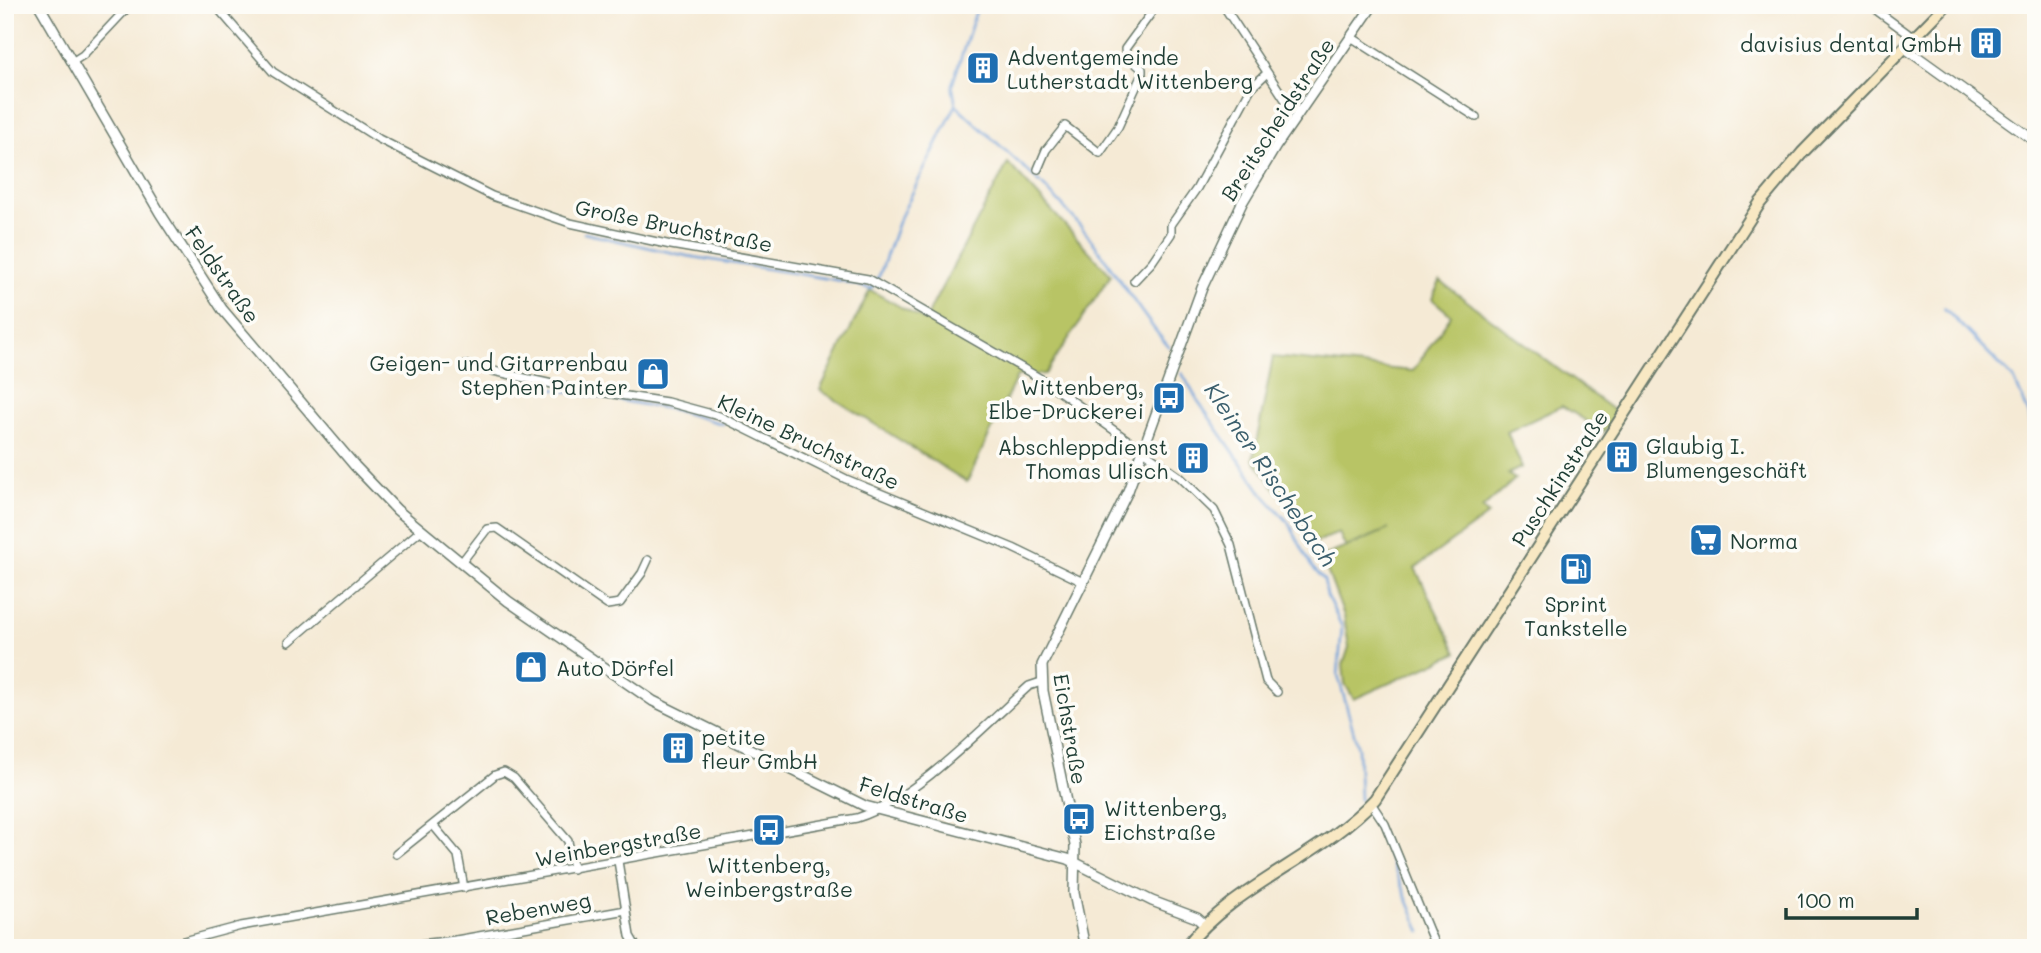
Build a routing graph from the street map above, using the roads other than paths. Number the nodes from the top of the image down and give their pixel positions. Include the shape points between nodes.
1 (40, 5) edge
2 (130, 5) edge
3 (215, 5) edge
4 (1157, 5) edge
5 (1223, 5) edge
6 (1373, 5) edge
7 (1869, 5) edge
8 (1946, 5) edge
9 (1351, 37) junction
10 (1914, 38) junction
11 (1905, 48) junction
12 (72, 62) junction
13 (1267, 73) junction
14 (1298, 113) junction
15 (1476, 117) dead end
16 (2036, 142) edge
17 (1038, 169) dead end
18 (1134, 281) dead end
19 (466, 365) dead end
20 (1143, 453) junction
21 (420, 531) junction
22 (648, 559) dead end
23 (461, 563) junction
24 (1083, 582) junction
25 (289, 642) dead end
26 (1041, 682) junction
27 (1277, 692) dead end
28 (1367, 807) junction
29 (879, 811) junction
30 (433, 825) junction
31 (396, 854) dead end
32 (618, 861) junction
33 (1076, 862) junction
34 (573, 869) junction
35 (464, 888) junction
36 (626, 910) junction
37 (1205, 925) junction
38 (457, 944) edge
39 (393, 947) edge
40 (158, 948) edge
41 (638, 948) edge
42 (1085, 948) edge
43 (1185, 948) edge
44 (1436, 948) edge

1 - 12 street, Feldstraße
2 - 12 street
3 - 20 street, Große Bruchstraße via 273,72 379,139 506,203 570,223 876,282 1042,380
4 - 17 street via 1125,49 1142,74 1118,127 1100,153 1065,126
5 - 13 street
6 - 9 street, Breitscheidstraße
7 - 10 street
8 - 10 main road, Puschkinstraße
9 - 14 street, Breitscheidstraße
9 - 15 street
10 - 11 main road, Puschkinstraße
11 - 16 street
11 - 28 main road, Puschkinstraße via 1790,166 1754,212
12 - 21 street, Feldstraße via 216,301 355,466
13 - 14 street
13 - 18 street via 1251,88 1197,188 1171,225 1171,234
14 - 20 street, Breitscheidstraße via 1252,185 1210,268
19 - 24 street, Kleine Bruchstraße via 704,411
20 - 24 street, Eichstraße
20 - 27 street, Große Bruchstraße via 1192,487 1220,521 1231,545 1266,681
21 - 23 street, Feldstraße
21 - 25 street
22 - 23 street via 620,603 607,605 498,528 486,529
23 - 29 street, Feldstraße via 630,688
24 - 26 street, Eichstraße via 1042,665
26 - 29 street, Weinbergstraße via 1029,686
26 - 33 street, Eichstraße
28 - 37 main road, Puschkinstraße
28 - 44 street via 1385,824
29 - 32 street, Weinbergstraße via 828,826
29 - 33 street, Feldstraße
30 - 31 street
30 - 34 street via 504,772 568,841
30 - 35 street via 458,855
32 - 34 street, Weinbergstraße
32 - 36 street
33 - 37 street, Feldstraße
33 - 42 street, Eichstraße via 1074,893
34 - 35 street, Weinbergstraße
35 - 40 street, Weinbergstraße via 232,927
36 - 38 street, Rebenweg
36 - 41 street via 631,939
37 - 43 main road, Puschkinstraße
38 - 39 street, Rebenweg

